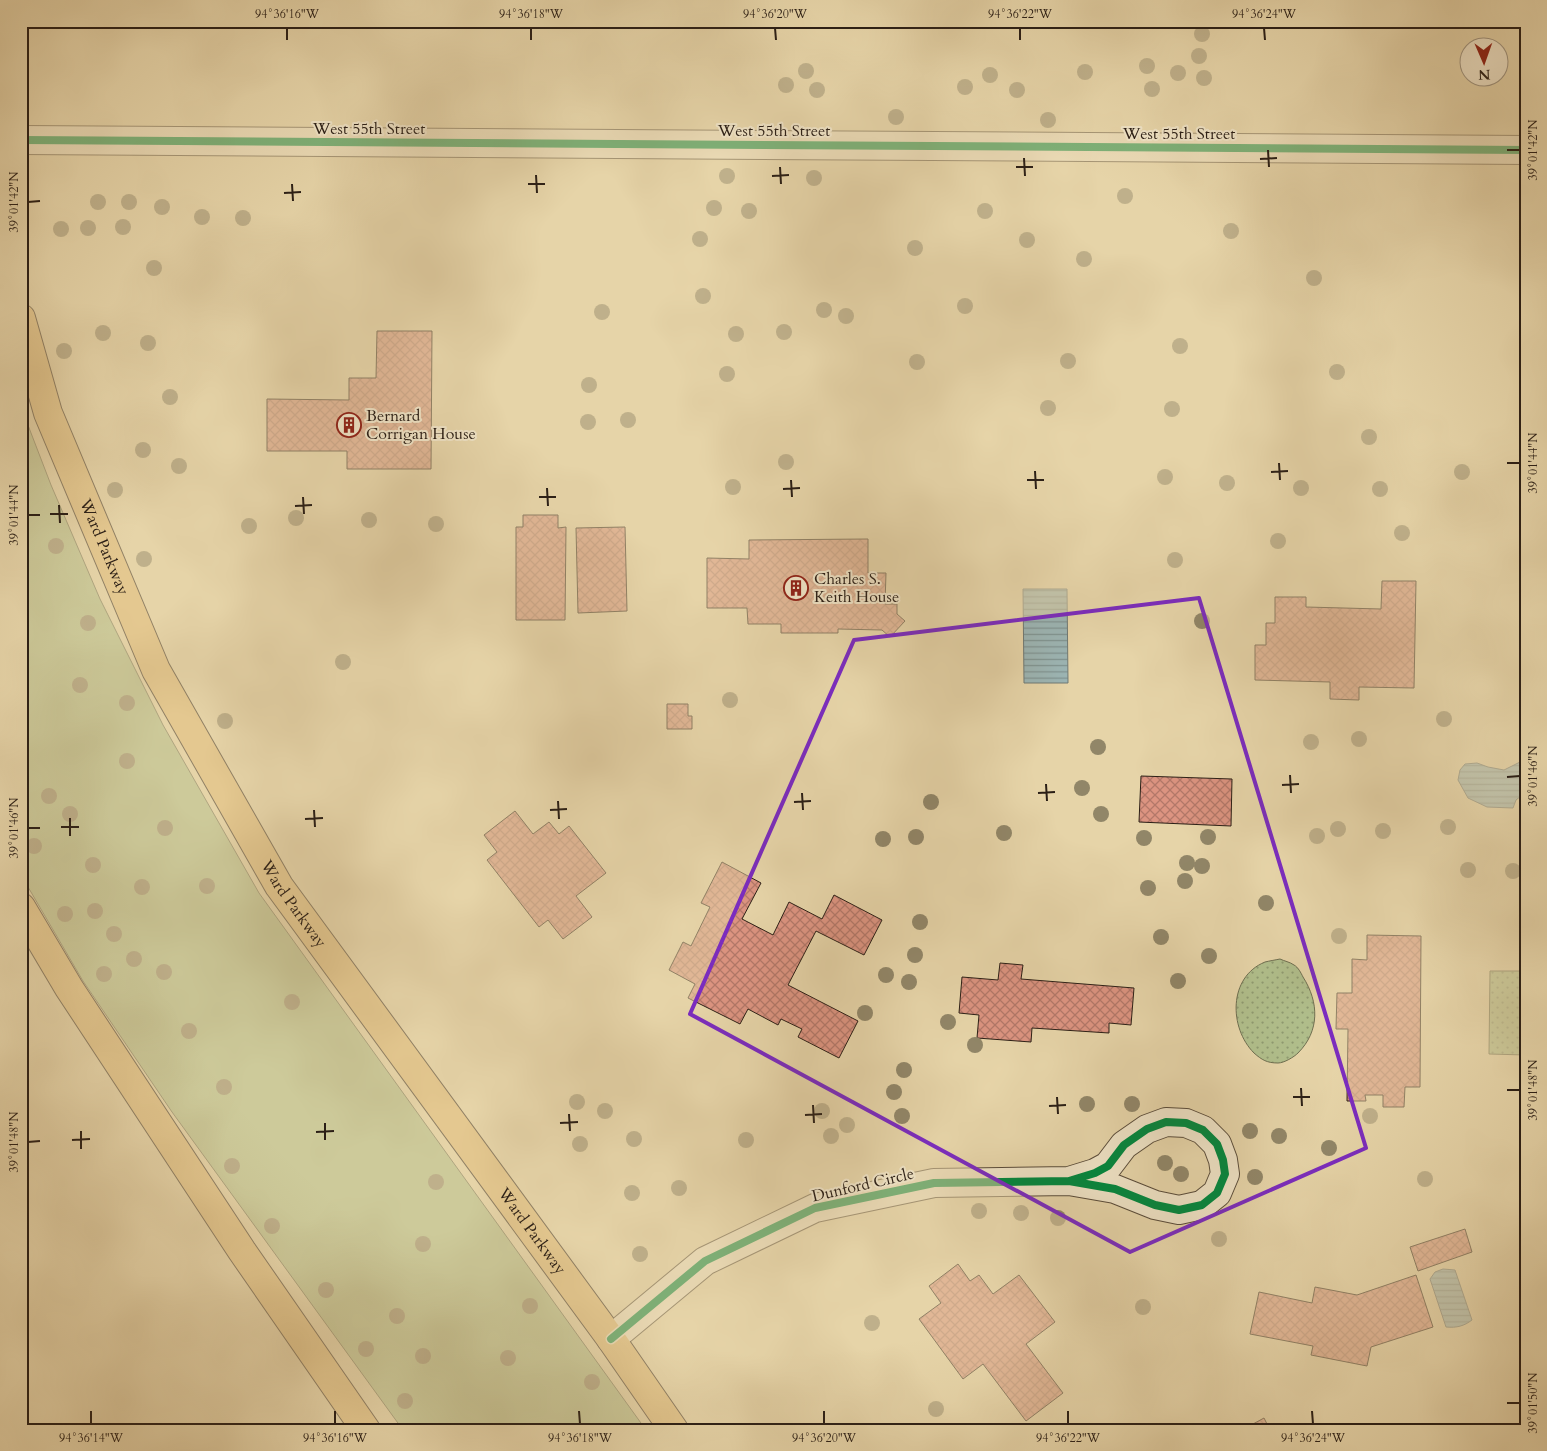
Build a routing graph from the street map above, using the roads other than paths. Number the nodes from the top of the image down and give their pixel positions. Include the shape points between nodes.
1 (21, 140) edge
2 (1526, 150) edge
3 (21, 318) edge
4 (21, 907) edge
5 (1069, 1181) junction
6 (611, 1339) junction
7 (366, 1430) edge
8 (674, 1430) edge

1 - 2 street, West 55th Street
3 - 6 main road, Ward Parkway via 48,413 156,670 279,886
4 - 7 main road via 69,988 231,1235
5 - 5 street, Dunford Circle via 1115,1189 1155,1206 1179,1210 1202,1205 1217,1193 1225,1174 1218,1144 1203,1130 1186,1123 1166,1122 1146,1128 1124,1145 1108,1166
5 - 6 street, Dunford Circle via 934,1183 815,1208 705,1261
6 - 8 main road, Ward Parkway

